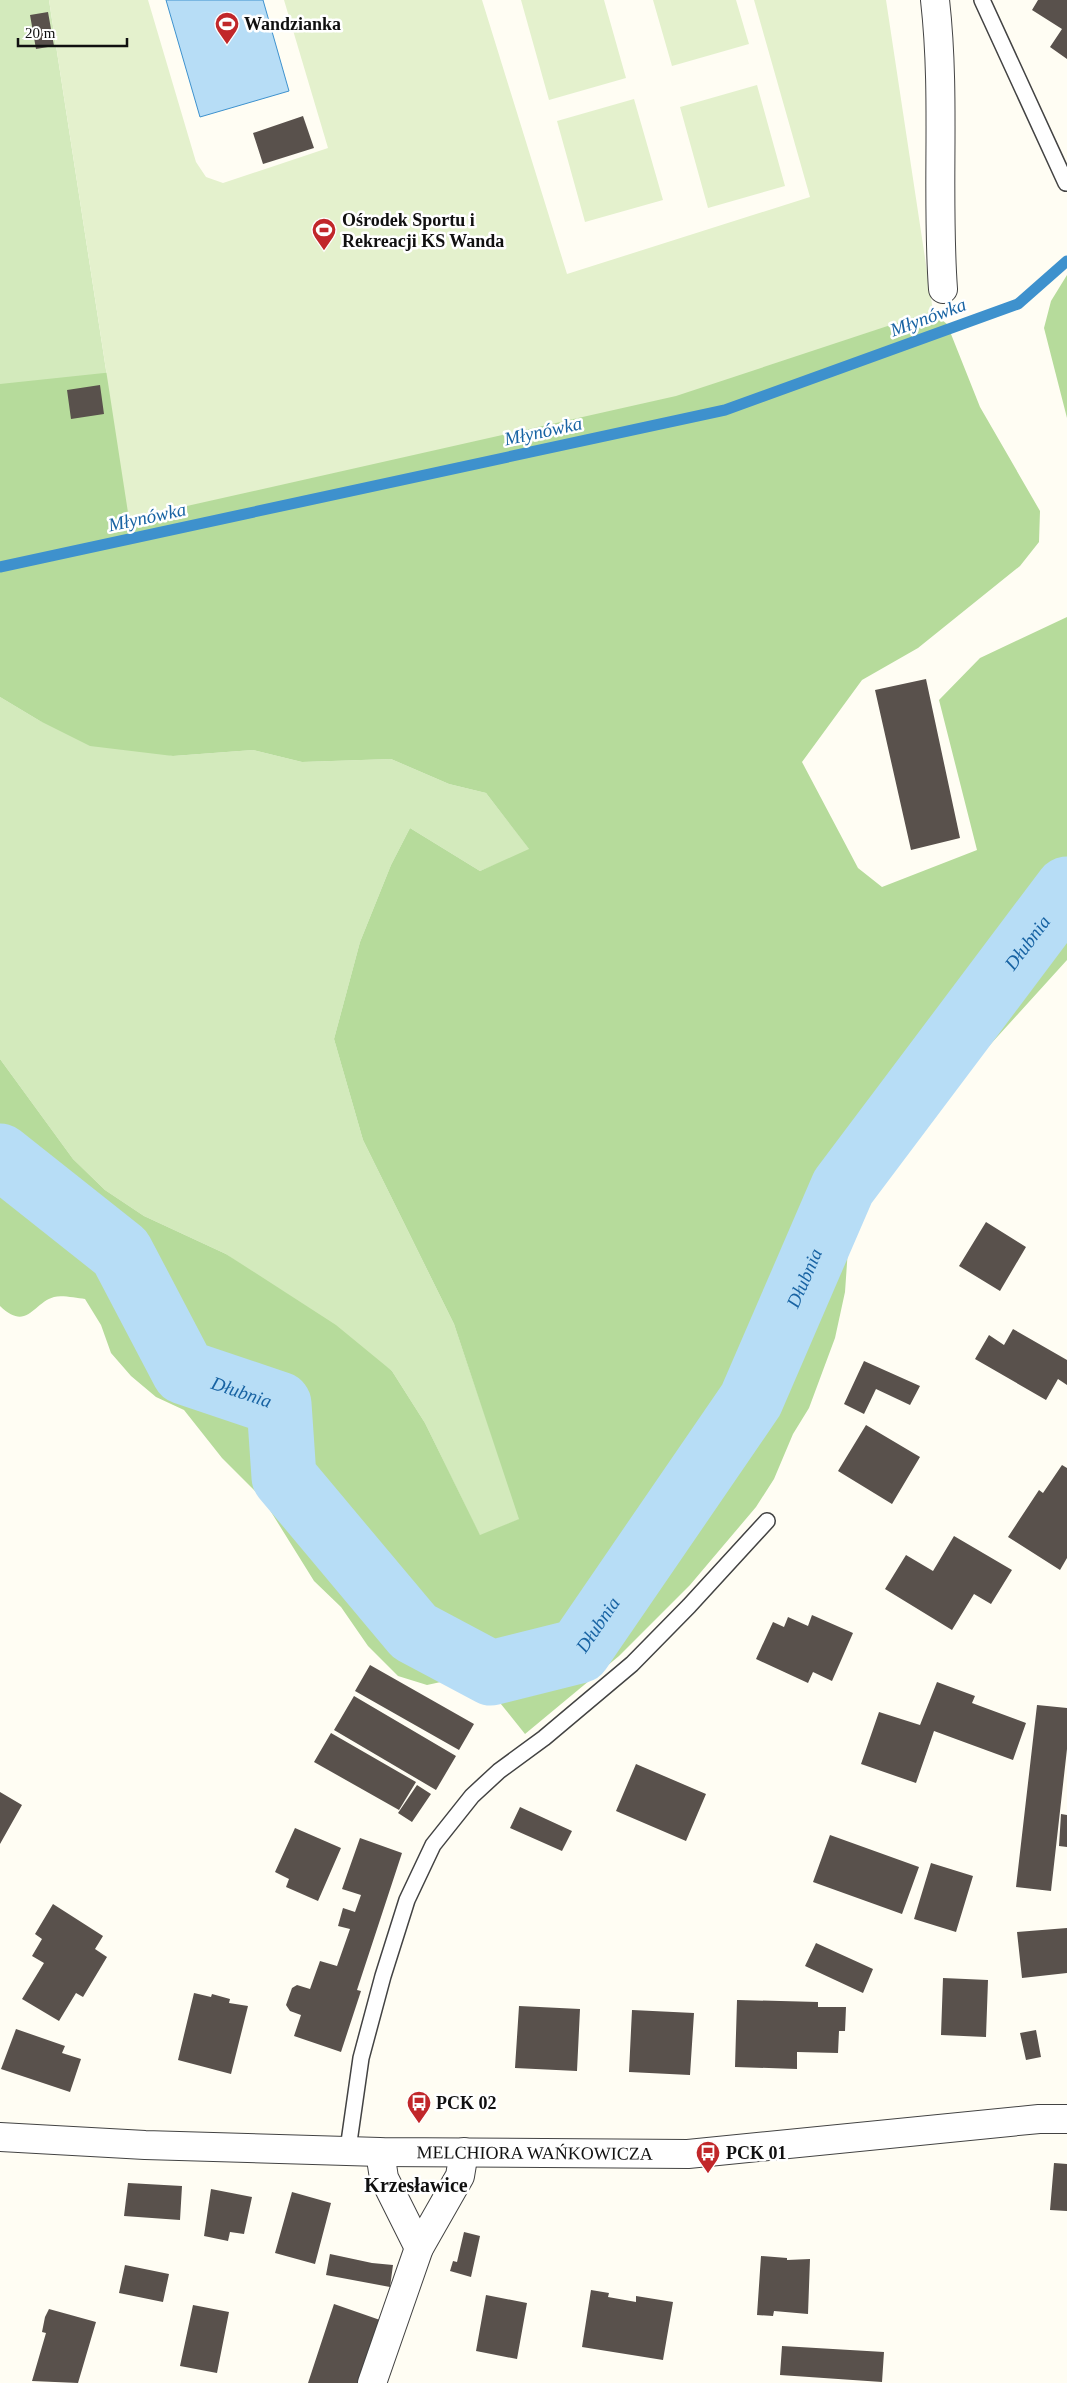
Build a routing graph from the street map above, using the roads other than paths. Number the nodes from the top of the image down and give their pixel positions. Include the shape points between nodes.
1 (936, 0) edge
2 (982, 0) edge
3 (1066, 183) edge
4 (943, 289) dead end
5 (767, 1521) dead end
6 (1067, 2119) edge
7 (0, 2137) edge
8 (348, 2149) junction
9 (380, 2152) junction
10 (464, 2152) junction
11 (419, 2248) junction
12 (372, 2383) edge

1 - 4 street via 940,43
2 - 3 lane
5 - 8 lane via 632,1664 544,1738 498,1771 472,1796 433,1844 407,1900 361,2058
6 - 10 street, MELCHIORA WAŃKOWICZA via 1039,2119 688,2154
7 - 8 street, MELCHIORA WAŃKOWICZA
8 - 9 street, MELCHIORA WAŃKOWICZA
9 - 10 street, MELCHIORA WAŃKOWICZA
9 - 11 street via 384,2178
10 - 11 street via 460,2176
11 - 12 street

